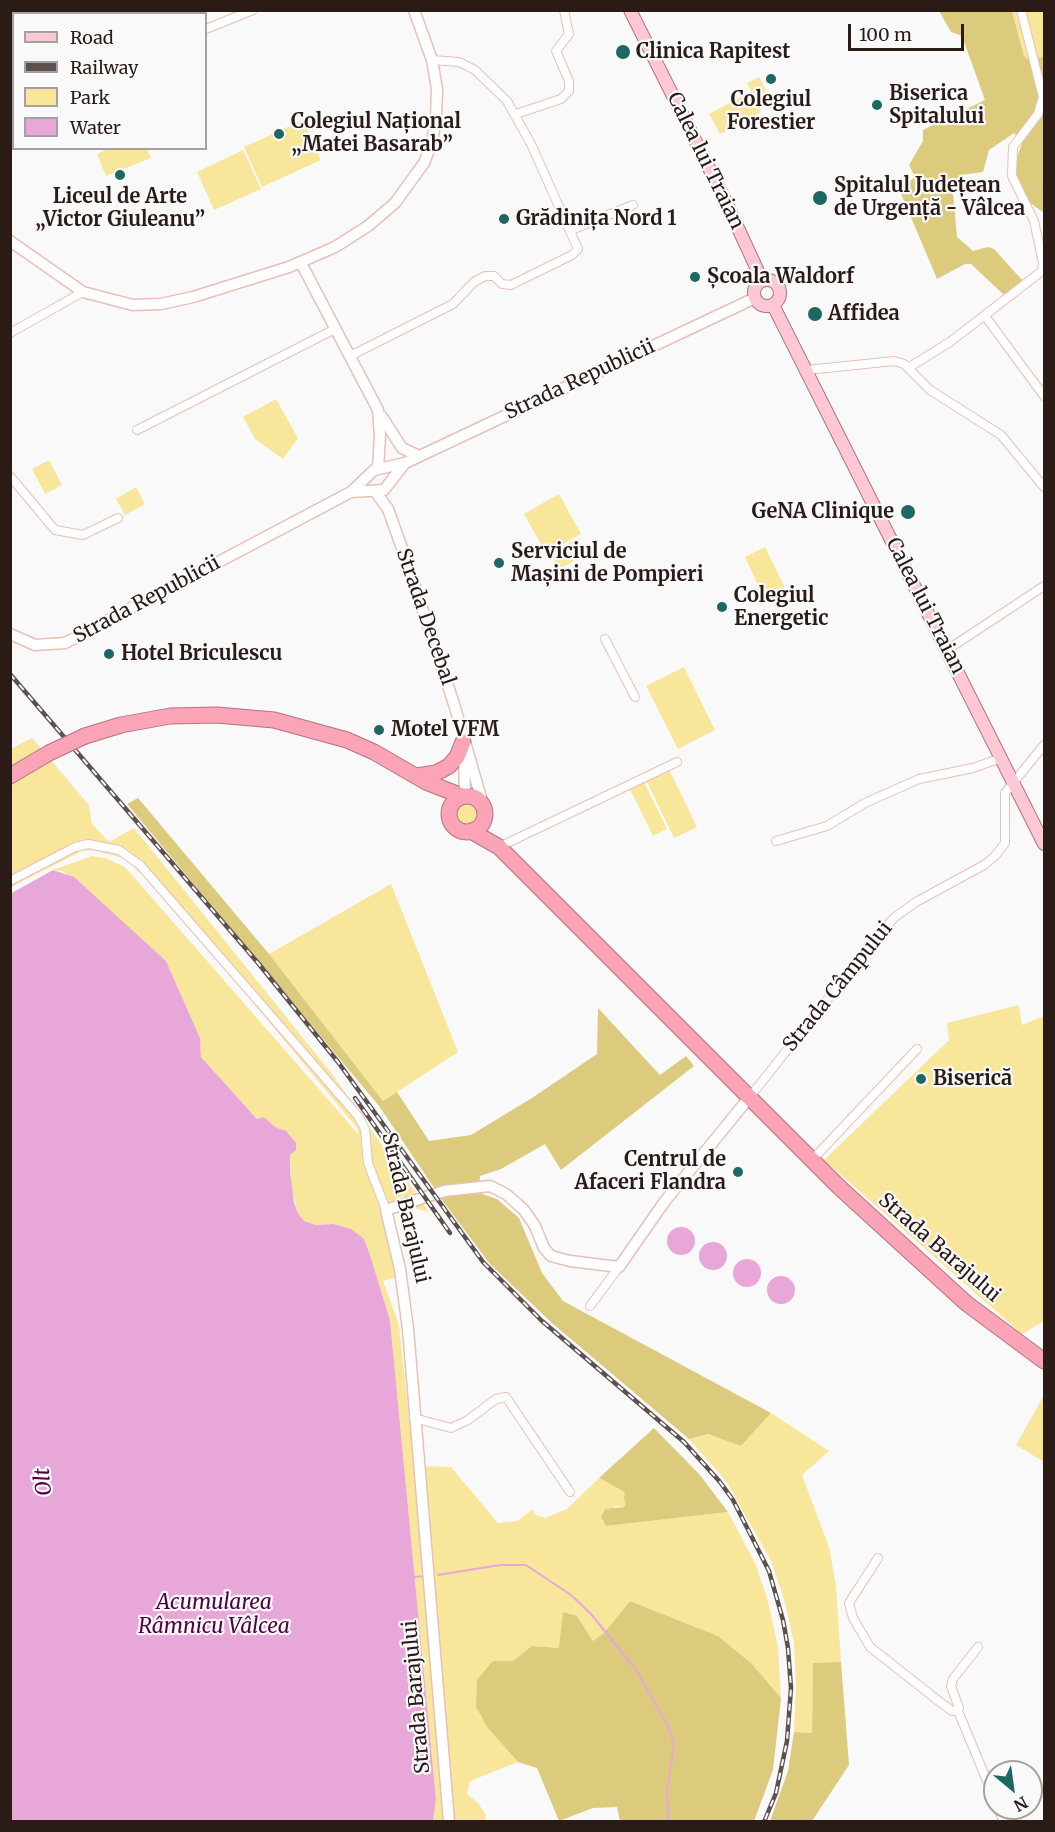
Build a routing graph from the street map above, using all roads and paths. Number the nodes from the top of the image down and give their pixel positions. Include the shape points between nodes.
1 (253, 10) edge
2 (414, 10) edge
3 (564, 10) edge
4 (630, 10) edge
5 (1021, 10) edge
6 (207, 29) edge
7 (432, 60) junction
8 (516, 114) junction
9 (633, 205) dead end
10 (571, 230) junction
11 (10, 241) edge
12 (302, 263) junction
13 (762, 280) junction
14 (83, 292) junction
15 (755, 298) junction
16 (773, 304) junction
17 (985, 316) junction
18 (336, 329) junction
19 (10, 333) edge
20 (350, 356) junction
21 (908, 368) junction
22 (807, 370) junction
23 (1044, 396) edge
24 (378, 410) junction
25 (137, 430) dead end
26 (419, 456) junction
27 (405, 463) junction
28 (380, 470) junction
29 (10, 476) edge
30 (368, 477) junction
31 (1044, 487) edge
32 (381, 488) junction
33 (351, 492) junction
34 (118, 518) dead end
35 (1044, 586) edge
36 (10, 634) edge
37 (604, 639) dead end
38 (947, 650) junction
39 (635, 697) dead end
40 (462, 734) junction
41 (1044, 745) edge
42 (1001, 758) junction
43 (677, 762) dead end
44 (10, 776) edge
45 (422, 779) junction
46 (1013, 782) junction
47 (464, 796) junction
48 (485, 811) junction
49 (449, 816) junction
50 (471, 831) junction
51 (776, 841) dead end
52 (1044, 844) edge
53 (499, 847) junction
54 (10, 881) edge
55 (917, 1049) dead end
56 (748, 1099) junction
57 (812, 1161) junction
58 (386, 1210) junction
59 (619, 1267) junction
60 (590, 1306) dead end
61 (1044, 1361) edge
62 (414, 1418) junction
63 (570, 1492) dead end
64 (878, 1558) dead end
65 (978, 1647) dead end
66 (958, 1711) junction
67 (983, 1771) edge
68 (449, 1821) edge

1 - 6 street
2 - 7 street
3 - 8 street via 569,34 556,51 569,81 569,91 561,99
4 - 13 main road, Calea lui Traian
5 - 17 street via 1043,97 1038,114 1013,147 1012,176 1034,221 1043,267
7 - 8 street via 459,62 475,70
7 - 12 street via 437,89 436,119 424,163 410,185 368,226
8 - 10 street
9 - 10 street
10 - 20 street via 578,245 576,252 507,286 494,276 485,276 453,304
11 - 14 street
12 - 14 street via 161,304 118,303
12 - 18 street
13 - 15 main road via 754,290
13 - 16 main road, Calea lui Traian via 775,282 780,289
14 - 19 street
15 - 16 main road via 762,305
15 - 26 street, Strada Republicii
16 - 22 main road, Calea lui Traian
17 - 21 street
17 - 23 street
18 - 20 street
18 - 25 street
20 - 24 street
21 - 22 street via 894,361
21 - 31 street via 930,390 1001,435
22 - 38 main road, Calea lui Traian
24 - 26 street via 396,441
24 - 28 street
26 - 27 street, Strada Republicii
27 - 28 street, Strada Republicii
27 - 32 street, Strada Republicii
28 - 30 street, Strada Republicii
28 - 32 street via 387,475
29 - 34 street via 55,530 83,535
30 - 32 street via 368,484
30 - 33 street, Strada Republicii
32 - 33 street, Strada Republicii
32 - 40 street, Strada Decebal
33 - 36 street, Strada Republicii via 82,636 57,645 35,645
35 - 38 street
37 - 39 street
38 - 42 main road, Calea lui Traian
40 - 45 highway via 457,757 449,766
40 - 47 street, Strada Decebal
40 - 48 street, Strada Decebal
41 - 46 street
42 - 46 main road, Calea lui Traian
42 - 51 street via 919,779 865,803 827,826
43 - 53 street
44 - 45 highway, bridge via 49,753 121,725 170,716 247,716 332,735 374,752
45 - 47 highway
45 - 49 highway
46 - 52 main road, Calea lui Traian
46 - 56 street, Strada Câmpului via 1004,798 1005,843 984,865 895,917
47 - 48 highway via 477,798
47 - 49 highway via 451,806
48 - 50 highway via 481,826
48 - 53 highway, Strada Barajului
49 - 50 highway via 456,828
50 - 53 highway, Strada Barajului
53 - 56 highway, Strada Barajului
54 - 58 street, Strada Barajului via 88,844 119,850 140,865 358,1116 365,1130 368,1163
55 - 57 street
56 - 57 highway, Strada Barajului
56 - 59 street via 665,1201
57 - 61 highway, Strada Barajului via 966,1303
58 - 59 street via 444,1191 477,1185 496,1188 524,1210 551,1256
58 - 62 street, Strada Barajului via 404,1299
59 - 60 street
62 - 63 street via 451,1428 507,1396
62 - 68 street, Strada Barajului
64 - 66 street via 849,1603 853,1618 870,1647 946,1707
65 - 66 street via 953,1679 951,1686
66 - 67 street

